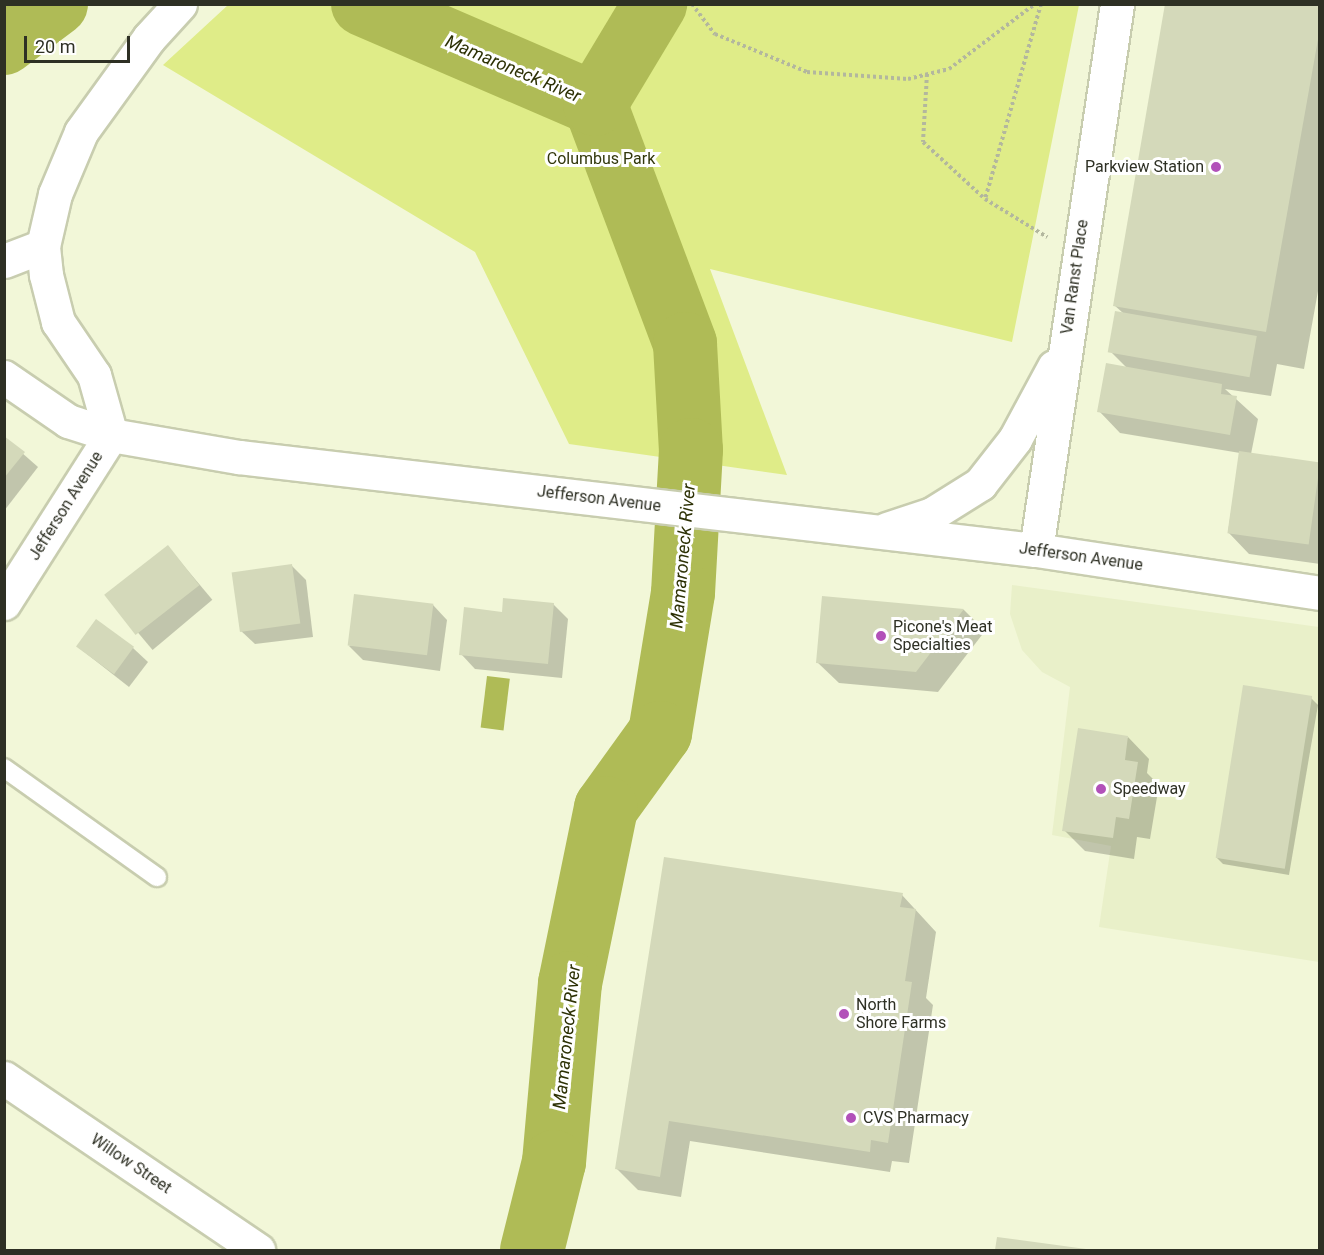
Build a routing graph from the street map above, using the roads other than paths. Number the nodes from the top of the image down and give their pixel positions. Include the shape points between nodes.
1 (1117, 4) edge
2 (174, 11) edge
3 (43, 246) junction
4 (4, 261) edge
5 (1065, 347) junction
6 (4, 377) edge
7 (111, 435) junction
8 (878, 533) junction
9 (1036, 550) junction
10 (1320, 593) edge
11 (4, 603) edge
12 (4, 768) edge
13 (157, 877) dead end
14 (4, 1078) edge
15 (258, 1251) edge

1 - 5 street, Van Ranst Place
2 - 3 street via 149,38 81,132 55,194
3 - 4 street
3 - 7 street via 58,322 94,375
5 - 8 street via 1015,439 980,484 932,514
5 - 9 street, Van Ranst Place
6 - 7 street via 68,421
7 - 8 street, Jefferson Avenue via 239,457
7 - 11 street, Jefferson Avenue
8 - 9 street, Jefferson Avenue
9 - 10 street, Jefferson Avenue
12 - 13 lane
14 - 15 street, Willow Street

